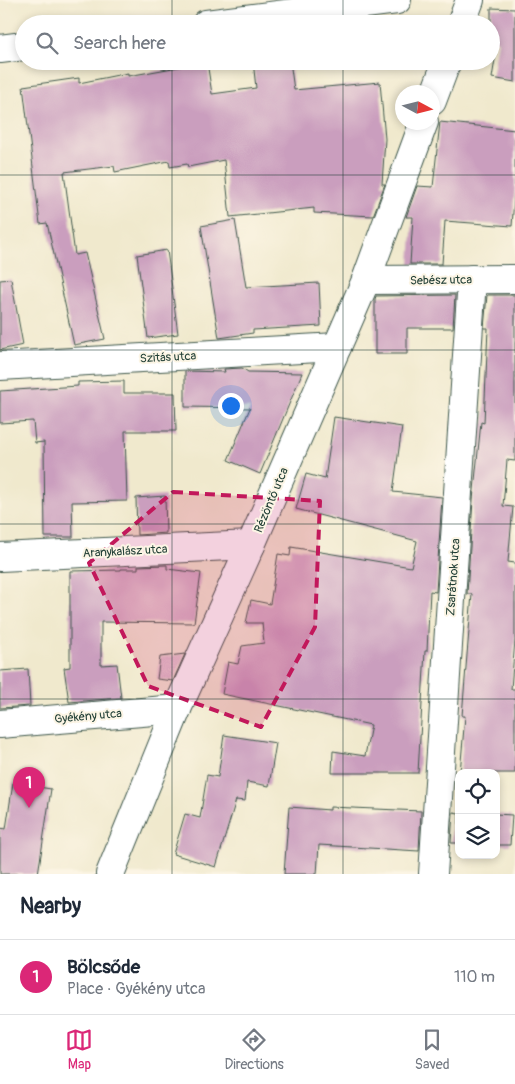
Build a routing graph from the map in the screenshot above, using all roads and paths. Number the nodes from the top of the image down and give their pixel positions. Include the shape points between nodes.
1 (397, 0) edge
2 (470, 0) edge
3 (278, 15) edge
4 (464, 15) edge
5 (15, 47) edge
6 (0, 49) edge
7 (444, 70) edge
8 (438, 85) edge
9 (421, 130) edge
10 (472, 279) junction
11 (515, 279) edge
12 (366, 280) junction
13 (337, 347) junction
14 (0, 366) edge
15 (251, 545) junction
16 (0, 558) edge
17 (177, 708) junction
18 (0, 724) edge
19 (110, 874) edge
20 (433, 874) edge

1 - 3 street
2 - 4 street
5 - 6 street
7 - 8 street
9 - 12 street, Rézöntő utca
10 - 11 street, Sebész utca
10 - 12 street, Sebész utca
10 - 20 street, Zsarátnok utca
12 - 13 street, Rézöntő utca
13 - 14 street, Szitás utca
13 - 15 street, Rézöntő utca
15 - 16 street, Aranykalász utca
15 - 17 street, Rézöntő utca
17 - 18 street, Gyékény utca
17 - 19 street, Rézöntő utca

